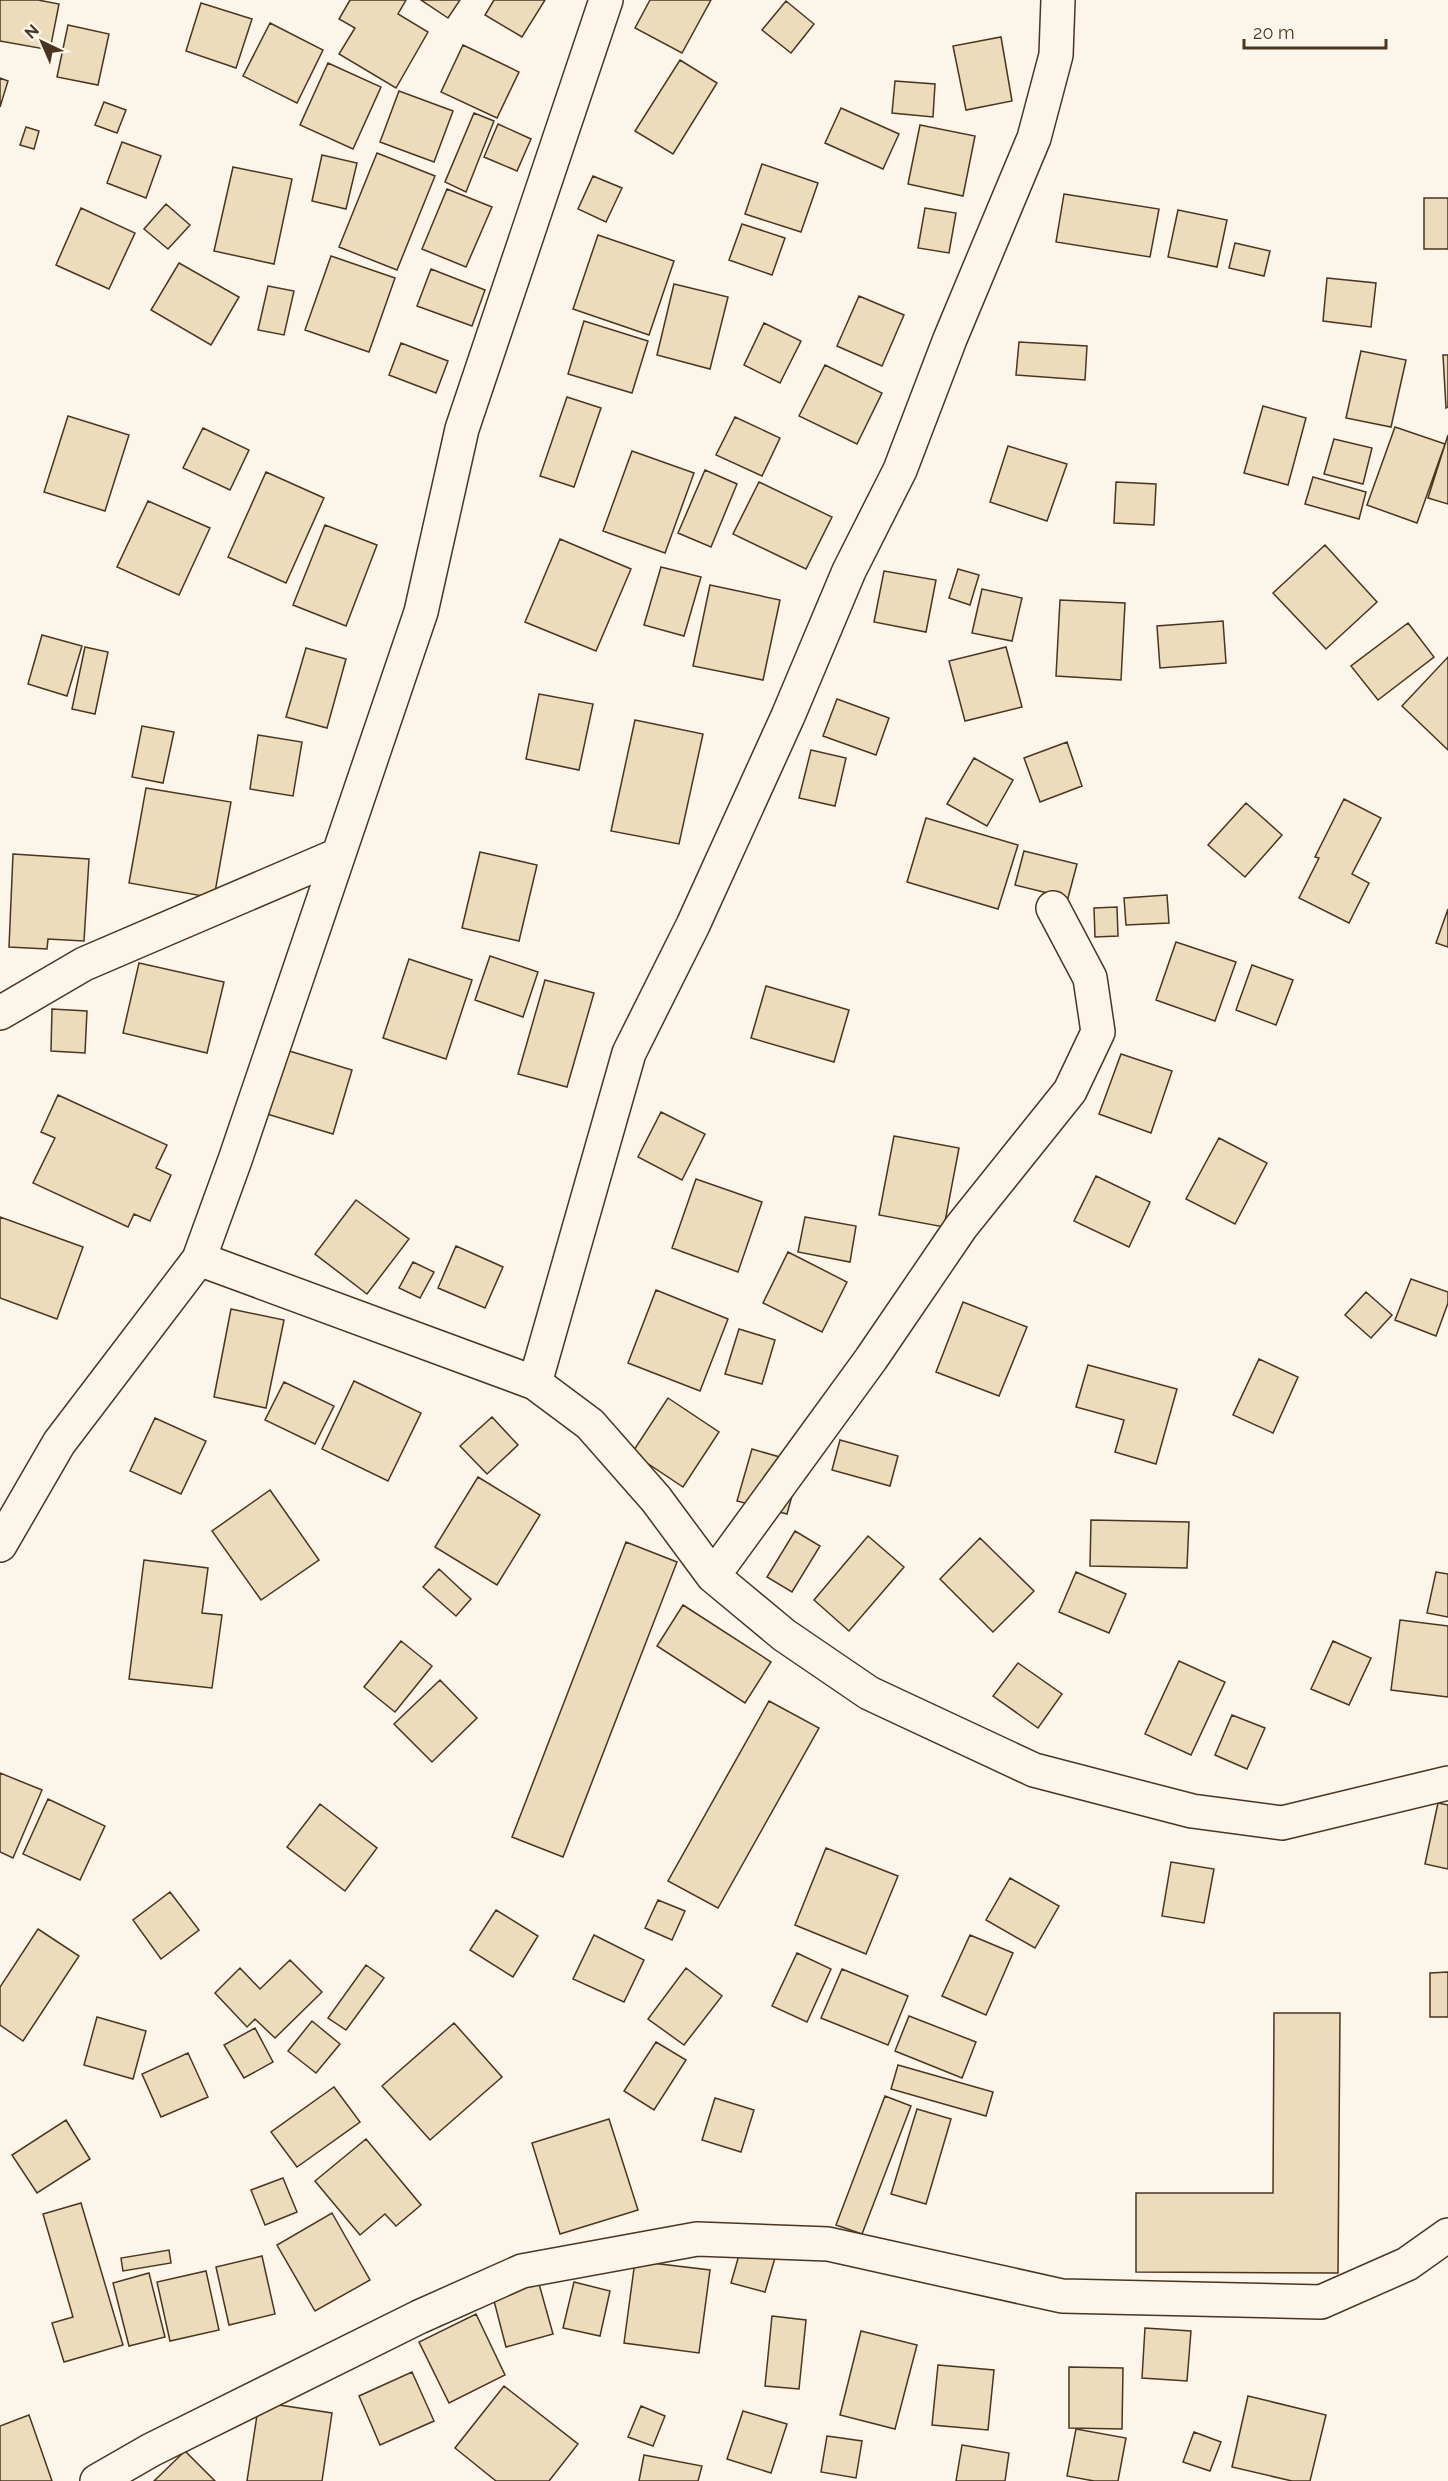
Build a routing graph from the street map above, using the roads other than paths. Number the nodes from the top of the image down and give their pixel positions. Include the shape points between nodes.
1 (606, 0) edge
2 (1058, 0) edge
3 (338, 855) junction
4 (1053, 908) dead end
5 (0, 1013) edge
6 (199, 1259) junction
7 (535, 1383) junction
8 (0, 1545) edge
9 (713, 1576) junction
10 (1448, 1783) edge
11 (1448, 2235) edge
12 (97, 2481) edge

1 - 3 street via 462,429 421,612
2 - 7 street via 1056,55 1034,138 900,470 849,571 693,925 629,1053
3 - 5 street via 84,964
3 - 6 street
4 - 9 street via 1090,978 1098,1032 1070,1091 961,1227
6 - 7 street
6 - 8 street via 59,1443
7 - 9 street via 590,1424 656,1499
9 - 10 street via 783,1635 869,1693 1034,1770 1192,1811 1282,1823
11 - 12 street via 1407,2264 1321,2302 1062,2296 828,2244 685,2241 522,2271 419,2317 151,2450

